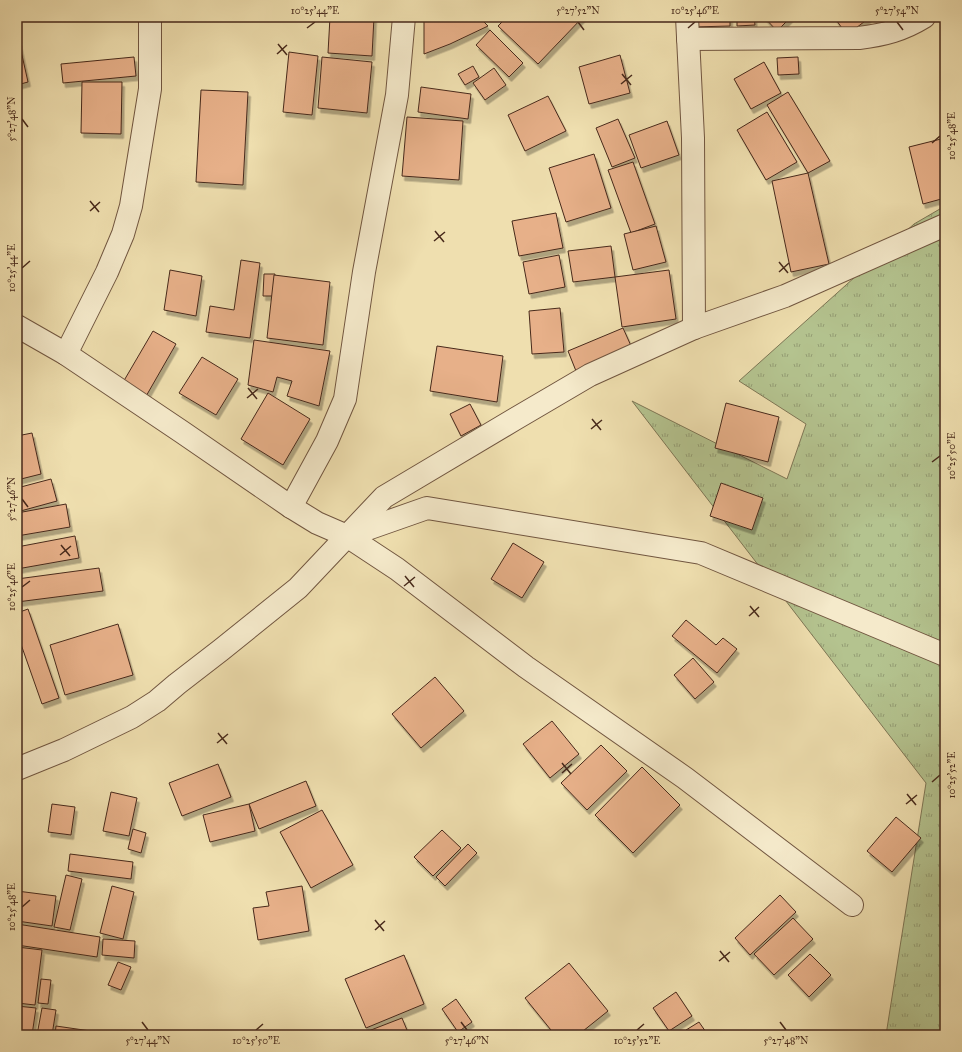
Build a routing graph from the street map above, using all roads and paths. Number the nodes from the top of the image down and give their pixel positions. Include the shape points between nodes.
1 (150, 17) edge
2 (404, 17) edge
3 (687, 17) edge
4 (924, 17) edge
5 (688, 39) junction
6 (945, 225) edge
7 (17, 326) edge
8 (694, 328) junction
9 (66, 354) junction
10 (291, 507) junction
11 (347, 536) junction
12 (945, 655) edge
13 (17, 769) edge
14 (852, 905) dead end

1 - 9 street via 150,88 131,206 123,234 107,272
2 - 10 street via 397,95 364,272 345,399 327,441
3 - 5 street
4 - 5 street via 910,26 881,35 859,38
5 - 8 street via 693,138
6 - 8 street via 785,296
7 - 9 street
8 - 11 street via 590,375 384,497
9 - 10 street
10 - 11 street via 317,523
11 - 12 street via 428,508 701,553
11 - 13 street via 298,588 157,701 125,721
11 - 14 street via 396,569 526,667 685,778

